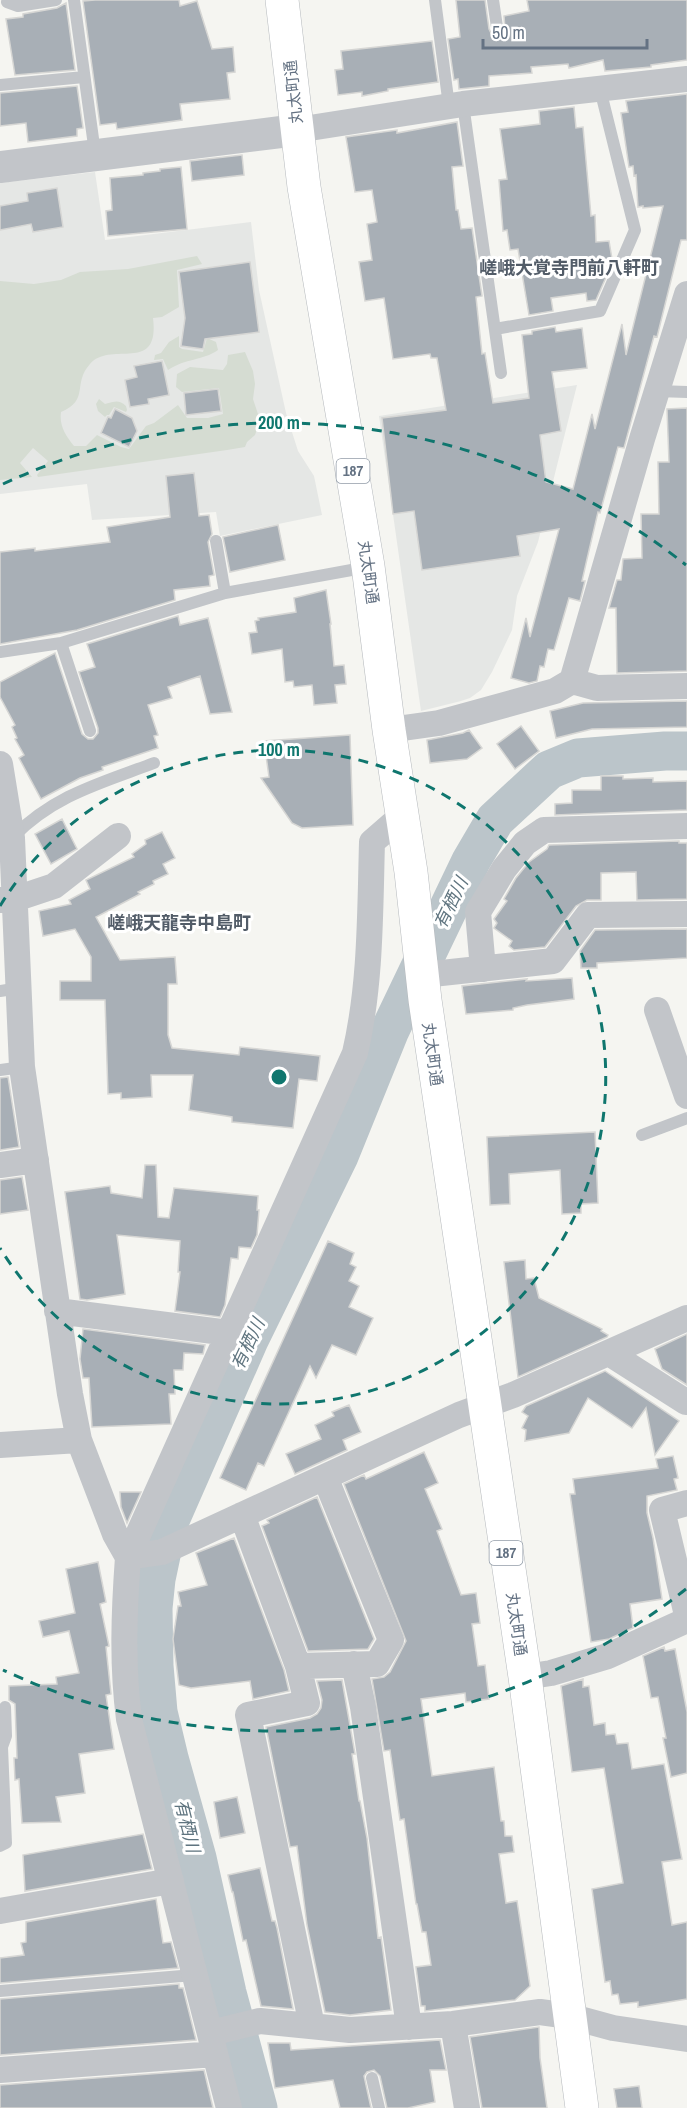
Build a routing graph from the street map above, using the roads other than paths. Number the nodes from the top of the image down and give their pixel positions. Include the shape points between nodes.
1 (56, 0) edge
2 (74, 0) edge
3 (282, 0) edge
4 (435, 0) edge
5 (493, 0) edge
6 (5, 4) edge
7 (497, 27) dead end
8 (84, 76) junction
9 (687, 79) edge
10 (0, 85) edge
11 (600, 89) junction
12 (456, 105) junction
13 (297, 130) junction
14 (96, 156) junction
15 (0, 167) edge
16 (687, 294) edge
17 (495, 329) junction
18 (501, 373) dead end
19 (657, 391) junction
20 (687, 392) edge
21 (216, 541) dead end
22 (368, 566) junction
23 (225, 593) junction
24 (62, 643) junction
25 (0, 652) edge
26 (572, 681) junction
27 (687, 686) edge
28 (389, 730) junction
29 (90, 731) dead end
30 (154, 763) dead end
31 (0, 764) edge
32 (403, 815) junction
33 (687, 826) edge
34 (118, 836) dead end
35 (12, 838) junction
36 (8, 899) edge
37 (687, 914) edge
38 (483, 969) junction
39 (429, 983) junction
40 (9, 989) edge
41 (657, 1010) dead end
42 (676, 1033) edge
43 (11, 1068) edge
44 (687, 1096) edge
45 (687, 1118) edge
46 (642, 1135) dead end
47 (36, 1160) junction
48 (0, 1165) edge
49 (57, 1311) junction
50 (687, 1318) edge
51 (230, 1333) junction
52 (609, 1353) junction
53 (686, 1402) edge
54 (484, 1406) junction
55 (78, 1440) junction
56 (0, 1445) edge
57 (325, 1477) junction
58 (687, 1503) edge
59 (242, 1515) junction
60 (136, 1556) junction
61 (687, 1615) edge
62 (687, 1620) edge
63 (354, 1664) junction
64 (298, 1666) junction
65 (525, 1677) junction
66 (5, 1707) dead end
67 (2, 1803) edge
68 (0, 1845) edge
69 (171, 1881) junction
70 (0, 1911) edge
71 (194, 1975) junction
72 (0, 1991) edge
73 (569, 2016) junction
74 (453, 2024) junction
75 (312, 2026) junction
76 (409, 2027) junction
77 (687, 2038) edge
78 (213, 2043) junction
79 (0, 2070) edge
80 (372, 2078) dead end
81 (229, 2108) edge
82 (379, 2108) edge
83 (467, 2108) edge
84 (582, 2108) edge

1 - 6 lane via 18,6
2 - 8 lane
3 - 13 main road, 丸太町通 / 187
4 - 12 lane
5 - 7 lane
8 - 10 lane
8 - 14 lane
9 - 11 street
11 - 12 street
11 - 17 lane via 635,230 600,311
12 - 13 street
12 - 17 lane
13 - 14 street
13 - 22 main road, 丸太町通 / 187
14 - 15 street
16 - 19 street
17 - 18 lane
19 - 20 lane
19 - 26 street
21 - 23 lane
22 - 23 lane
22 - 28 main road, 丸太町通 / 187
23 - 24 lane
24 - 25 lane
24 - 29 lane
26 - 27 street via 597,687
26 - 28 street via 555,691 439,723
28 - 32 main road, 丸太町通 / 187
30 - 35 lane via 68,796 31,819
31 - 35 street
32 - 39 main road, 丸太町通 / 187 via 418,942
32 - 51 street via 372,842 363,1020 355,1053
33 - 38 street via 544,830 525,843 478,912
34 - 36 street via 54,886
35 - 36 street
36 - 40 street
37 - 38 street via 588,915 553,962
38 - 39 street
39 - 54 main road, 丸太町通 / 187
40 - 43 street
41 - 42 street
42 - 44 street
43 - 47 street
45 - 46 lane
47 - 48 street
47 - 49 street
49 - 51 street
49 - 55 street
50 - 52 street
51 - 60 street
52 - 53 street
52 - 54 street
54 - 57 street
54 - 65 main road, 丸太町通 / 187
55 - 56 street
55 - 60 street via 115,1534
57 - 59 street
57 - 63 street via 391,1640 377,1664
58 - 61 street via 662,1510
59 - 60 street via 162,1552
59 - 64 street
60 - 69 street via 124,1607 125,1691
62 - 65 street via 608,1656
63 - 64 street
63 - 76 street
64 - 75 street via 307,1703 248,1715
65 - 73 main road, 丸太町通 / 187
66 - 67 lane
67 - 68 lane via 6,1843
69 - 70 street
69 - 71 street
71 - 72 lane
71 - 78 street
73 - 74 street via 540,2012
73 - 77 street via 613,2028
73 - 84 main road, 丸太町通 / 187
74 - 76 street
74 - 83 street
75 - 76 street via 350,2030
75 - 78 street via 260,2021
78 - 79 street
78 - 81 street
80 - 82 lane

